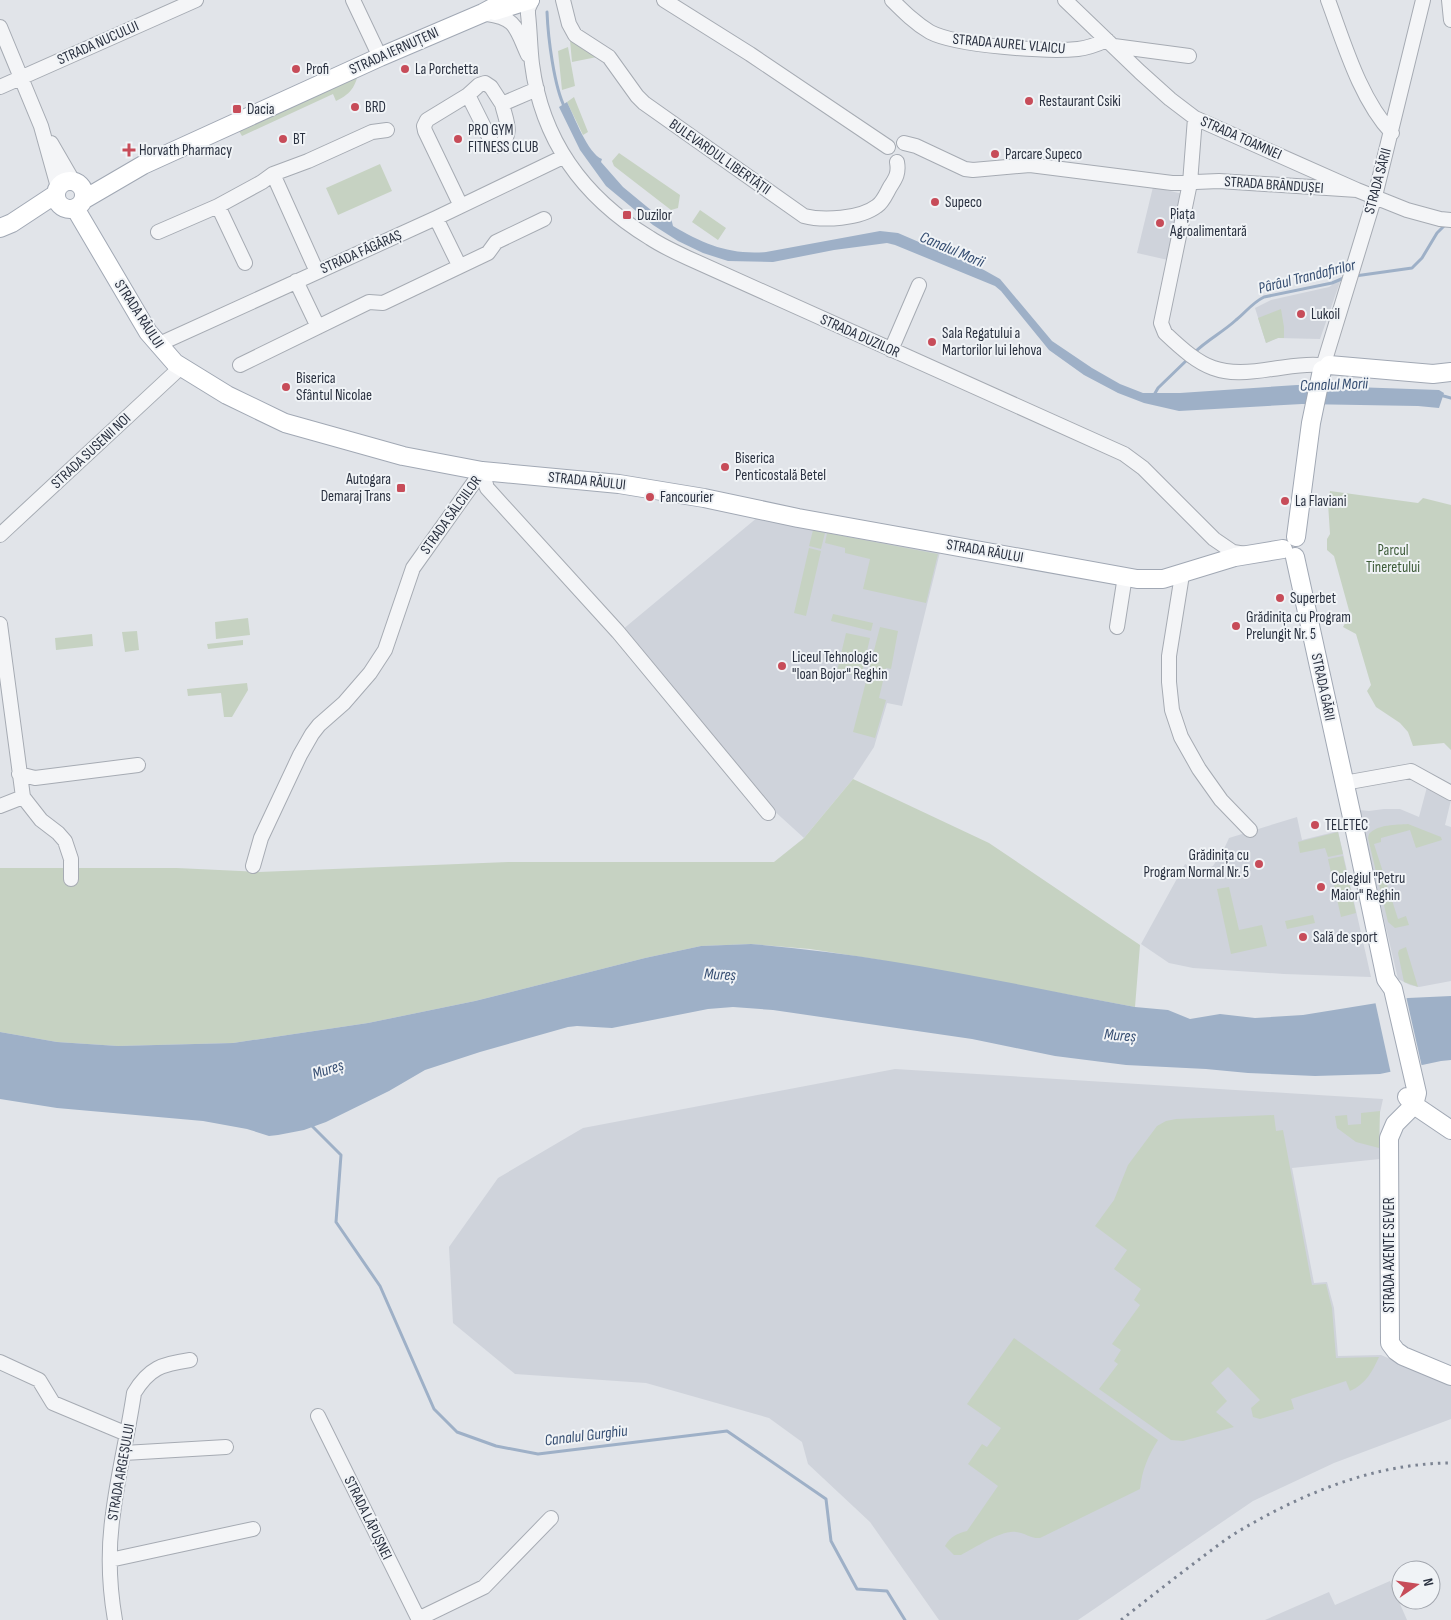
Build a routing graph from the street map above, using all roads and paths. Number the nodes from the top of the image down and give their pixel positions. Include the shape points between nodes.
1 (196, 0) edge
2 (353, 0) edge
3 (507, 0) edge
4 (531, 0) edge
5 (563, 0) edge
6 (892, 0) edge
7 (1065, 0) edge
8 (1328, 0) edge
9 (1423, 0) edge
10 (1448, 0) edge
11 (667, 1) edge
12 (483, 13) junction
13 (1451, 20) edge
14 (0, 28) edge
15 (1110, 43) junction
16 (1188, 56) dead end
17 (380, 57) junction
18 (532, 65) junction
19 (21, 77) junction
20 (0, 86) edge
21 (537, 89) junction
22 (468, 95) junction
23 (502, 104) junction
24 (1195, 118) junction
25 (387, 130) dead end
26 (1392, 133) junction
27 (903, 153) junction
28 (564, 157) junction
29 (1308, 168) junction
30 (273, 174) junction
31 (1190, 183) junction
32 (1304, 188) junction
33 (1357, 190) junction
34 (70, 195) junction
35 (1375, 196) junction
36 (218, 206) junction
37 (461, 206) junction
38 (436, 218) junction
39 (544, 219) dead end
40 (1447, 220) edge
41 (6, 225) edge
42 (158, 232) dead end
43 (1451, 235) edge
44 (245, 263) dead end
45 (459, 266) junction
46 (317, 272) junction
47 (296, 282) junction
48 (920, 285) dead end
49 (318, 327) junction
50 (157, 345) junction
51 (891, 350) junction
52 (240, 365) dead end
53 (181, 367) junction
54 (1323, 368) junction
55 (1451, 372) edge
56 (1433, 374) junction
57 (1451, 379) edge
58 (482, 471) junction
59 (0, 535) edge
60 (1291, 548) junction
61 (1246, 555) junction
62 (1182, 575) junction
63 (1124, 576) junction
64 (0, 624) edge
65 (1117, 627) dead end
66 (138, 765) dead end
67 (19, 774) junction
68 (1344, 783) junction
69 (1451, 793) edge
70 (23, 797) junction
71 (0, 806) edge
72 (768, 813) dead end
73 (1250, 830) dead end
74 (254, 866) dead end
75 (71, 879) dead end
76 (1412, 1098) junction
77 (1451, 1130) edge
78 (190, 1360) dead end
79 (0, 1362) edge
80 (1451, 1376) edge
81 (318, 1416) dead end
82 (127, 1434) junction
83 (226, 1447) dead end
84 (124, 1453) junction
85 (552, 1518) dead end
86 (253, 1529) dead end
87 (110, 1560) junction
88 (115, 1620) edge
89 (418, 1620) edge

1 - 19 street, STRADA NUCULUI
2 - 17 street
3 - 12 main road, STRADA IERNUȚENI
4 - 12 main road, STRADA IERNUȚENI
4 - 18 street, STRADA DUZILOR via 528,14
5 - 27 street, BULEVARDUL LIBERTĂȚII via 568,24 575,35 609,57 644,103 804,216 835,219 875,208 898,176
6 - 15 street, STRADA AUREL VLAICU via 910,19 947,39 1051,50
7 - 15 street, STRADA TOAMNEI
8 - 26 street via 1364,89 1376,113
9 - 26 street, STRADA SĂRII
10 - 13 street
11 - 27 street via 888,147 889,158
12 - 17 main road, STRADA IERNUȚENI
12 - 18 street, STRADA DUZILOR via 501,16 513,23
14 - 19 street
15 - 16 street
15 - 24 street, STRADA TOAMNEI
17 - 34 main road, STRADA IERNUȚENI
18 - 21 street, STRADA DUZILOR
19 - 20 street, STRADA NUCULUI
19 - 34 street
21 - 23 street
21 - 28 street, STRADA DUZILOR via 552,135
22 - 23 street via 485,83
22 - 23 street via 495,146 506,141 509,130
22 - 37 street via 427,120 424,126
24 - 29 street, STRADA TOAMNEI
24 - 31 street
25 - 30 street via 372,132
26 - 35 street, STRADA SĂRII
27 - 31 street via 924,150 973,170 1030,165
28 - 37 street, STRADA FĂGĂRAȘ
28 - 51 street, STRADA DUZILOR via 598,197 650,238 727,277
29 - 32 street
29 - 33 street, STRADA TOAMNEI
30 - 36 street
30 - 46 street
31 - 32 street, STRADA BRÂNDUȘEI via 1219,181
31 - 54 street via 1161,323 1165,333 1197,361 1227,372 1301,364
32 - 33 street, STRADA BRÂNDUȘEI
33 - 35 street, STRADA TOAMNEI
34 - 41 main road, STRADA IERNUȚENI
34 - 50 main road, STRADA RÂULUI
35 - 40 street, STRADA TOAMNEI via 1408,210
35 - 54 street, STRADA SĂRII
36 - 42 street
36 - 44 street
37 - 38 street, STRADA FĂGĂRAȘ
38 - 45 street
38 - 46 street, STRADA FĂGĂRAȘ
39 - 45 street via 496,242 488,253
40 - 43 street
45 - 49 street via 383,303 369,302
46 - 47 street, STRADA FĂGĂRAȘ
47 - 49 street
47 - 50 street, STRADA FĂGĂRAȘ
48 - 51 street
49 - 52 street
50 - 53 main road, STRADA RÂULUI
51 - 61 street, STRADA DUZILOR via 1124,454 1143,468 1214,539 1233,552
53 - 58 main road, STRADA RÂULUI via 285,423 403,456
53 - 59 street, STRADA SUSENII NOI
54 - 56 main road
54 - 60 main road, STRADA SĂRII via 1312,415
55 - 56 main road
56 - 57 street
58 - 63 main road, STRADA RÂULUI via 619,484
58 - 72 street, STRADA SĂLCIILOR via 487,488 618,632
58 - 74 street, STRADA SĂLCIILOR via 413,568 385,650 344,703 312,734 261,838
60 - 61 main road, STRADA RÂULUI
60 - 68 main road, STRADA GĂRII
61 - 62 main road, STRADA RÂULUI
62 - 63 main road, STRADA RÂULUI via 1163,580
62 - 73 street via 1170,656 1172,710 1181,737 1199,769 1220,800
63 - 65 street
64 - 67 street
66 - 67 street via 35,778
67 - 70 street
68 - 69 street via 1411,771
68 - 76 main road, STRADA GĂRII
70 - 71 street
70 - 75 street via 41,820 65,841 71,859
76 - 77 main road
76 - 80 main road, STRADA AXENTE SEVER via 1389,1138 1390,1343 1402,1356
78 - 82 street, STRADA ARGEȘULUI via 157,1368 143,1378 134,1393
79 - 82 street via 39,1380 53,1403
81 - 89 street, STRADA LĂPUȘNEI
82 - 84 street, STRADA ARGEȘULUI
83 - 84 street
84 - 87 street, STRADA ARGEȘULUI via 112,1515
85 - 89 street via 484,1586
86 - 87 street
87 - 88 street, STRADA ARGEȘULUI

